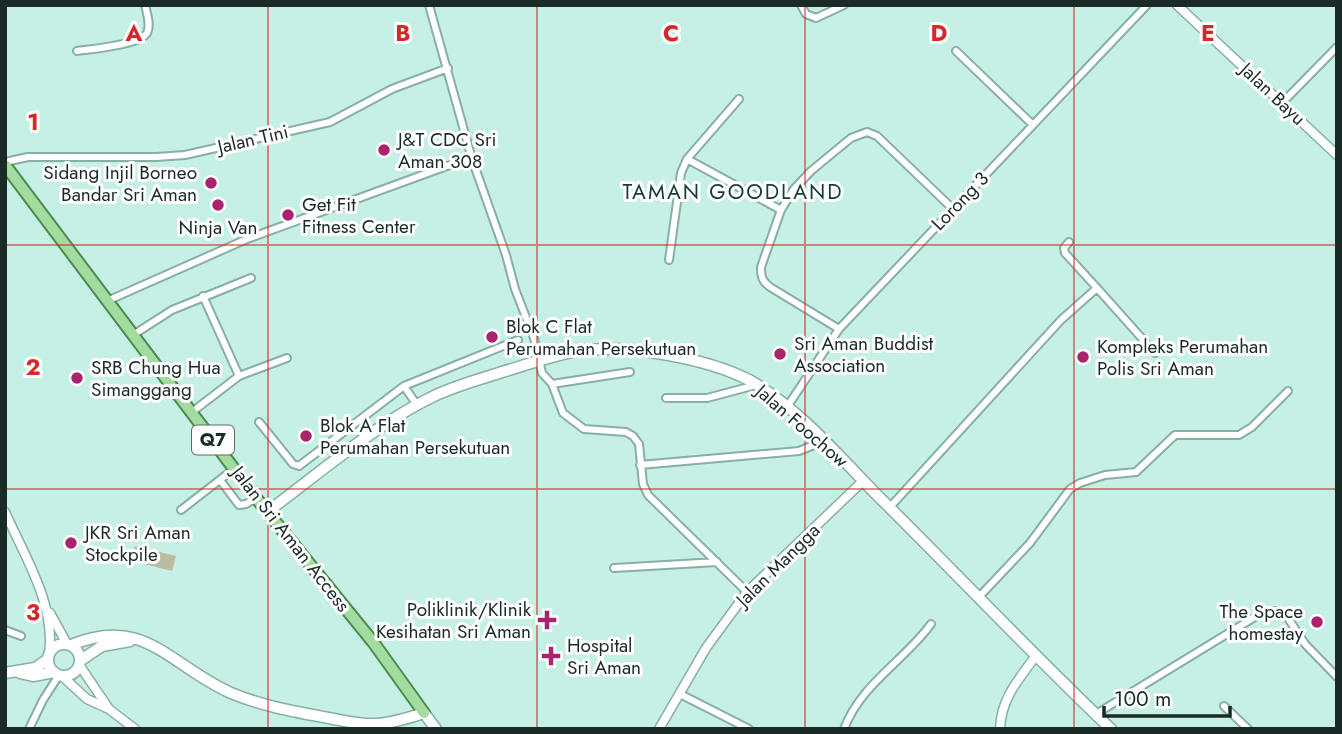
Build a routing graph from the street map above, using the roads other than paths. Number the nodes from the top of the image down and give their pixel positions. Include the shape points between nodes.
1 (145, 5) edge
2 (429, 5) edge
3 (801, 5) edge
4 (844, 5) edge
5 (1147, 5) edge
6 (1177, 5) edge
7 (1337, 47) edge
8 (77, 51) dead end
9 (956, 51) dead end
10 (449, 68) junction
11 (739, 99) dead end
12 (1283, 102) junction
13 (1033, 125) junction
14 (1337, 155) edge
15 (472, 159) junction
16 (687, 159) junction
17 (5, 164) edge
18 (953, 209) junction
19 (781, 210) junction
20 (1069, 242) dead end
21 (668, 260) dead end
22 (251, 278) dead end
23 (1097, 288) junction
24 (203, 296) junction
25 (107, 301) junction
26 (839, 329) junction
27 (134, 335) junction
28 (518, 340) dead end
29 (1155, 353) dead end
30 (287, 358) dead end
31 (541, 367) junction
32 (630, 372) dead end
33 (239, 376) junction
34 (550, 382) junction
35 (756, 385) junction
36 (404, 386) junction
37 (1288, 391) dead end
38 (666, 398) dead end
39 (417, 405) junction
40 (786, 407) junction
41 (191, 412) junction
42 (259, 422) dead end
43 (820, 444) junction
44 (640, 465) junction
45 (235, 468) junction
46 (220, 480) junction
47 (863, 481) junction
48 (256, 498) junction
49 (890, 507) junction
50 (181, 510) dead end
51 (5, 512) edge
52 (267, 512) junction
53 (717, 562) junction
54 (614, 568) dead end
55 (747, 592) junction
56 (978, 598) junction
57 (46, 607) junction
58 (931, 624) dead end
59 (5, 630) edge
60 (21, 636) dead end
61 (145, 642) junction
62 (69, 644) junction
63 (48, 657) junction
64 (1035, 657) junction
65 (80, 663) junction
66 (10, 673) edge
67 (59, 675) junction
68 (1337, 677) edge
69 (680, 694) junction
70 (1224, 706) dead end
71 (109, 709) junction
72 (424, 713) junction
73 (1096, 714) junction
74 (1245, 726) edge
75 (29, 729) edge
76 (135, 729) edge
77 (436, 729) edge
78 (659, 729) edge
79 (749, 729) edge
80 (844, 729) edge
81 (1000, 729) edge
82 (1111, 729) edge
83 (1233, 729) edge

1 - 8 street via 149,28 143,37
2 - 10 street
3 - 4 street via 806,14 816,18
5 - 13 street, Lorong 3
6 - 12 street, Jalan Bayu
7 - 12 street
9 - 13 street
10 - 15 street
10 - 17 street, Jalan Tini via 392,89 330,122 185,155 28,157
11 - 16 street
12 - 14 street, Jalan Bayu
13 - 18 street, Lorong 3
15 - 25 street via 247,239
15 - 31 street
16 - 19 street
16 - 21 street
17 - 25 main road, Jalan Sri Aman Access / Q7
18 - 19 street via 877,136 863,132 811,171
18 - 26 street, Lorong 3
19 - 26 street via 761,267 763,281
20 - 23 street via 1065,253
22 - 24 street
23 - 29 street
23 - 49 street via 1061,320
24 - 27 street
24 - 33 street
25 - 27 main road, Jalan Sri Aman Access / Q7
26 - 40 street, Lorong 3
27 - 41 main road, Jalan Sri Aman Access / Q7
28 - 36 street
30 - 33 street
31 - 34 street
31 - 35 main road, Jalan Foochow via 579,351 610,349 693,360
31 - 39 main road, Jalan Foochow via 459,386
32 - 34 street
33 - 41 street
34 - 44 street via 563,413 584,429 633,436 639,444
35 - 38 street via 707,398
35 - 40 main road, Jalan Foochow
36 - 39 street
36 - 42 street via 299,466
37 - 56 street via 1246,432 1175,435 1136,472 1105,475 1075,485 1030,543
39 - 52 main road, Jalan Foochow
40 - 43 main road, Jalan Foochow
41 - 45 main road, Jalan Sri Aman Access / Q7
43 - 44 street
43 - 47 main road, Jalan Foochow
44 - 53 street via 648,495
45 - 46 street
45 - 48 main road, Jalan Sri Aman Access / Q7
46 - 48 street via 239,505
46 - 50 street
47 - 49 main road, Jalan Foochow
47 - 55 street, Jalan Mangga
48 - 52 main road, Jalan Sri Aman Access / Q7
49 - 56 main road, Jalan Foochow
51 - 57 street
52 - 72 main road, Jalan Sri Aman Access / Q7 via 373,642
53 - 54 street
53 - 55 street
55 - 69 street, Jalan Mangga via 706,648
56 - 64 main road, Jalan Foochow
57 - 62 street
57 - 63 street via 51,639
58 - 80 street via 862,696
59 - 60 street
61 - 62 main road via 111,635
61 - 65 main road via 109,643
61 - 72 main road via 207,681 261,704 374,725
62 - 63 main road via 58,645
62 - 65 main road via 78,651
63 - 66 main road via 41,666
63 - 67 main road
64 - 73 main road, Jalan Foochow
64 - 81 street via 1008,694
65 - 67 main road via 73,674
65 - 71 street
66 - 67 main road
67 - 71 street via 87,699
67 - 75 street
68 - 73 street via 1305,644 1286,615 1270,610
69 - 78 street, Jalan Mangga
69 - 79 street
70 - 74 street
71 - 76 street
72 - 77 main road, Q7
73 - 82 main road, Jalan Foochow
74 - 83 street

